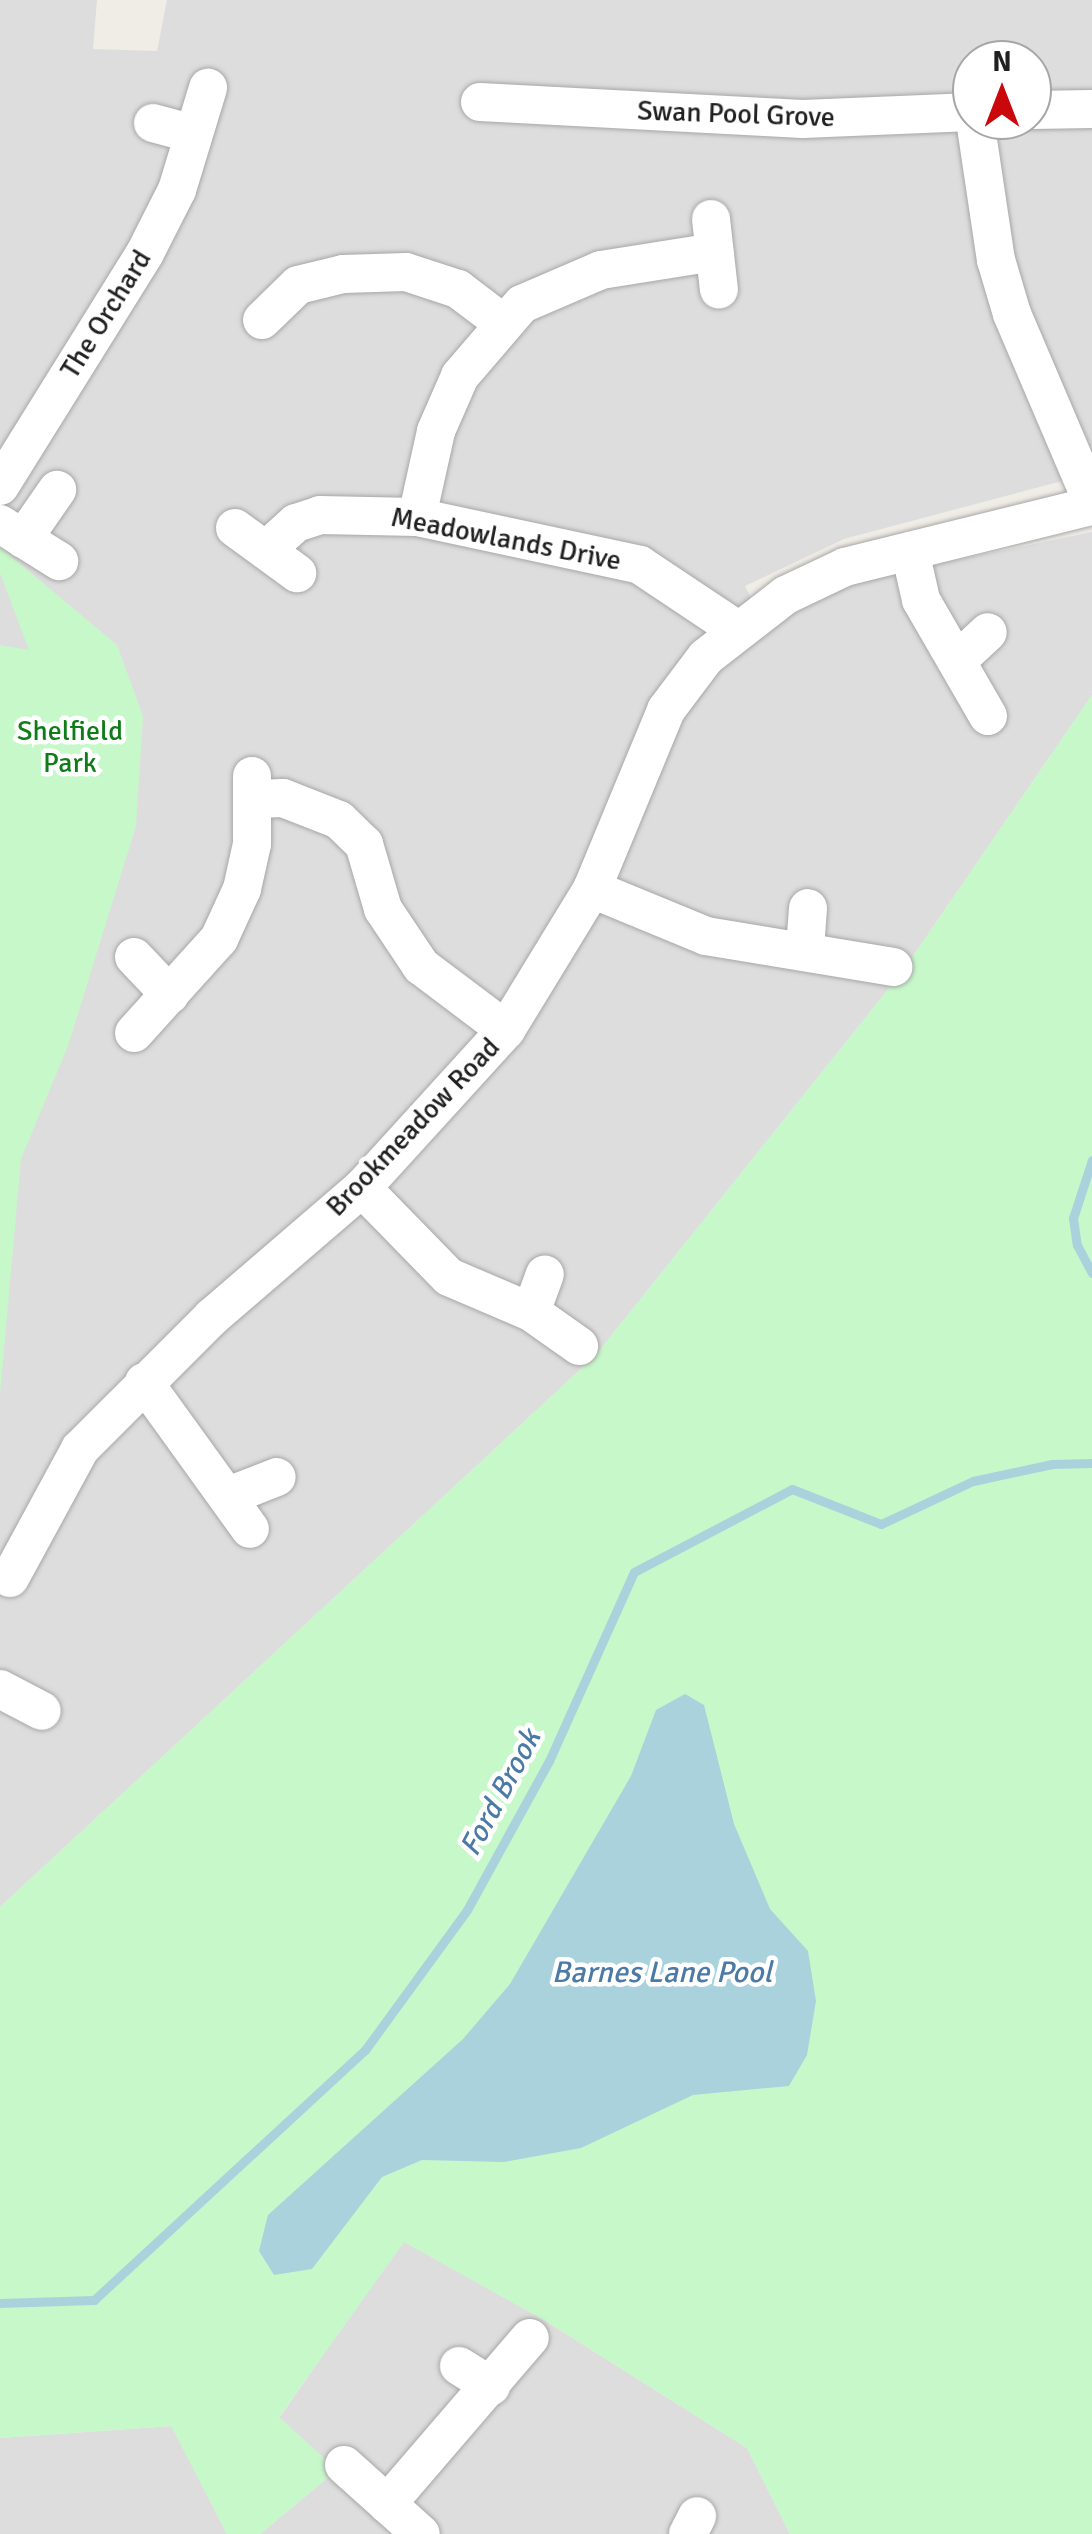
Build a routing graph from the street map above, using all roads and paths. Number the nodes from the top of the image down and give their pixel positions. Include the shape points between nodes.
1 (208, 88) dead end
2 (1092, 108) edge
3 (1052, 109) edge
4 (490, 113) dead end
5 (952, 113) edge
6 (153, 123) dead end
7 (194, 134) junction
8 (979, 140) edge
9 (719, 290) dead end
10 (262, 320) dead end
11 (503, 323) junction
12 (0, 486) edge
13 (57, 490) dead end
14 (1092, 504) edge
15 (417, 517) junction
16 (234, 528) dead end
17 (12, 532) edge
18 (267, 548) junction
19 (910, 551) junction
20 (59, 561) dead end
21 (297, 573) dead end
22 (736, 630) junction
23 (988, 632) dead end
24 (957, 661) junction
25 (988, 716) dead end
26 (592, 889) junction
27 (808, 908) dead end
28 (805, 949) junction
29 (134, 956) dead end
30 (892, 967) dead end
31 (170, 996) junction
32 (506, 1030) junction
33 (134, 1033) dead end
34 (362, 1188) junction
35 (545, 1274) dead end
36 (531, 1312) junction
37 (579, 1346) dead end
38 (144, 1382) junction
39 (277, 1477) dead end
40 (231, 1495) junction
41 (15, 1522) edge
42 (250, 1529) dead end
43 (10, 1578) dead end
44 (0, 1689) edge
45 (42, 1710) dead end
46 (530, 2338) dead end
47 (459, 2366) dead end
48 (492, 2386) junction
49 (344, 2465) dead end
50 (387, 2504) junction
51 (421, 2534) edge

1 - 7 street, The Orchard
2 - 3 street
4 - 5 street, Swan Pool Grove via 803,119
6 - 7 street
7 - 12 street, The Orchard via 177,190 146,253
8 - 14 street via 996,260 1012,314
9 - 11 street via 713,235 601,270 522,304
10 - 11 street via 288,272 406,272 458,289
11 - 15 street via 460,376 436,431
13 - 17 street
14 - 19 street, Brookmeadow Road
15 - 18 street, Meadowlands Drive via 320,515 296,523
15 - 22 street, Meadowlands Drive via 640,566
16 - 18 street
17 - 20 street
18 - 21 street
19 - 22 street, Brookmeadow Road via 845,567 786,595
19 - 24 street via 921,600
22 - 26 street, Brookmeadow Road via 666,710
23 - 24 street
24 - 25 street
26 - 28 street via 706,936
26 - 32 street, Brookmeadow Road
27 - 28 street
28 - 30 street
29 - 31 street
31 - 32 street via 219,939 242,889 253,788 339,820 364,844 383,909 421,966
31 - 33 street
32 - 34 street, Brookmeadow Road
34 - 36 street via 449,1277
34 - 38 street, Brookmeadow Road
35 - 36 street
36 - 37 street
38 - 40 street
38 - 41 street, Brookmeadow Road
39 - 40 street
40 - 42 street
41 - 43 street, Brookmeadow Road
44 - 45 street
46 - 48 street
47 - 48 street
48 - 50 street
49 - 50 street
50 - 51 street

